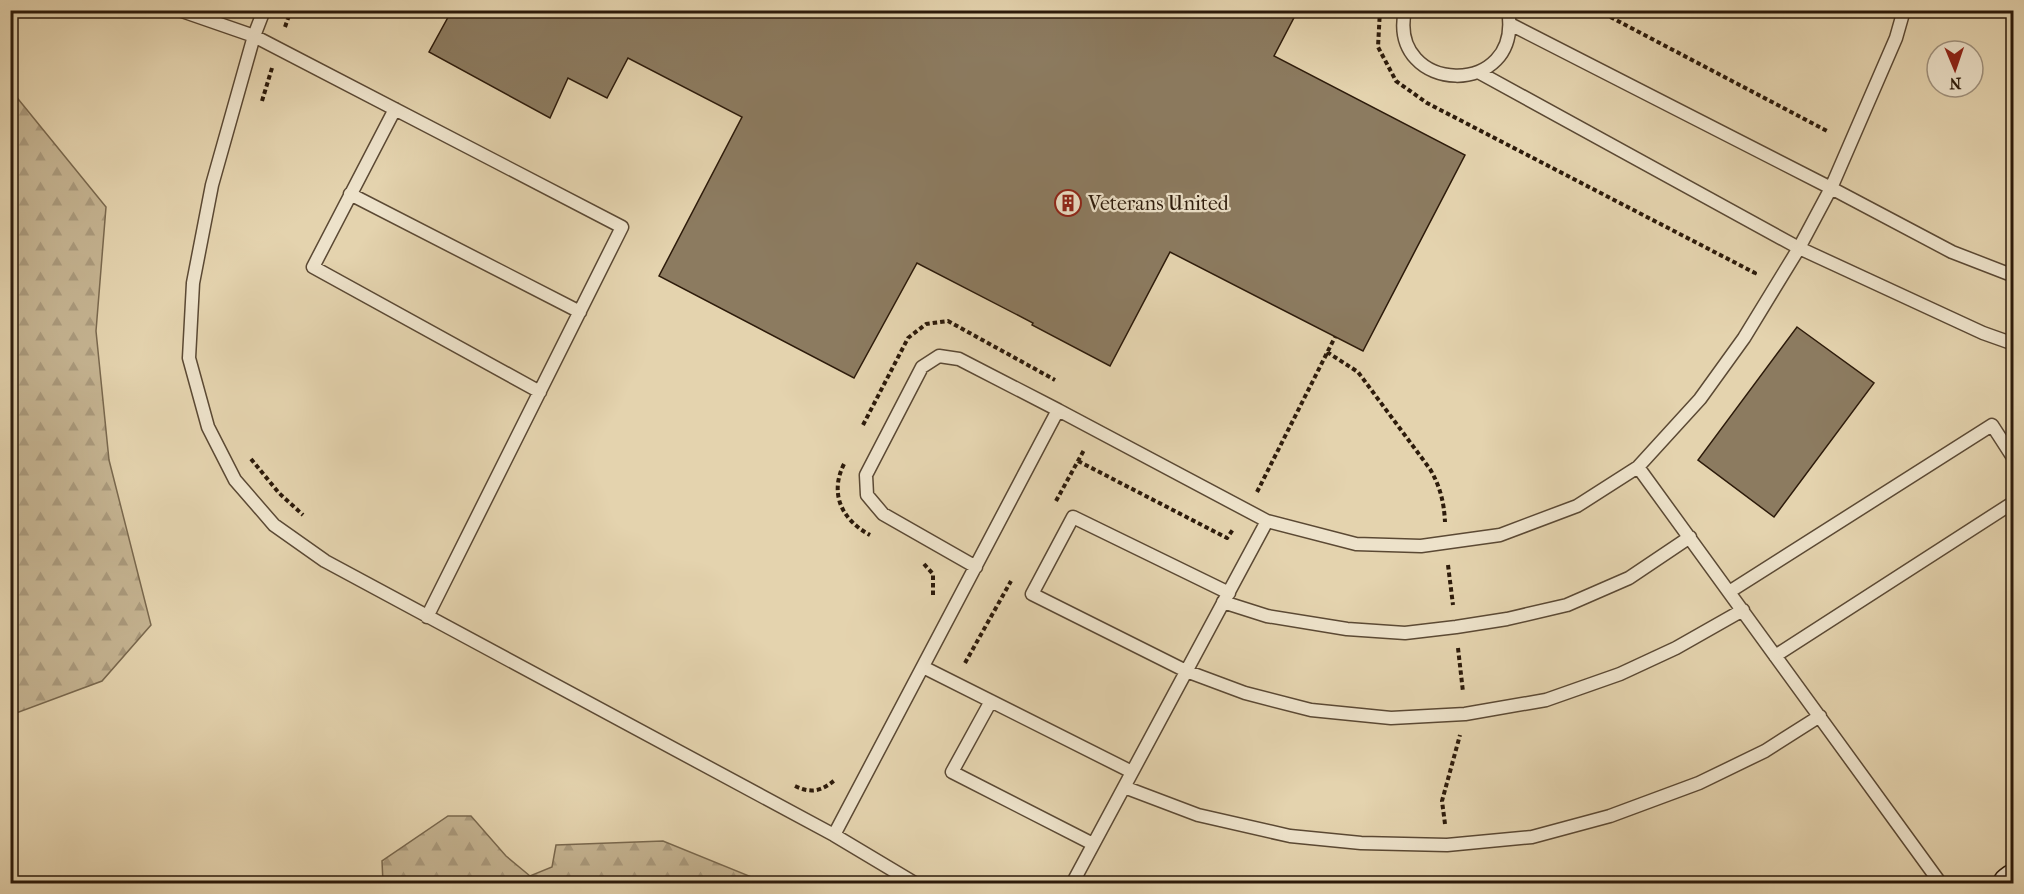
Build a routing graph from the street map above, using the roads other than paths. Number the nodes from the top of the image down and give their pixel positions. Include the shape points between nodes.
1 (179, 10) edge
2 (264, 10) edge
3 (1405, 10) edge
4 (1508, 10) edge
5 (1904, 10) edge
6 (1510, 24) junction
7 (254, 36) junction
8 (1480, 72) junction
9 (395, 109) junction
10 (1831, 188) junction
11 (350, 194) junction
12 (1799, 248) junction
13 (2013, 276) edge
14 (580, 312) junction
15 (2013, 344) edge
16 (540, 392) junction
17 (1058, 411) junction
18 (2013, 459) edge
19 (1638, 467) junction
20 (2013, 502) edge
21 (1267, 521) junction
22 (1690, 537) junction
23 (976, 567) junction
24 (1729, 592) junction
25 (1226, 597) junction
26 (1743, 610) junction
27 (427, 616) junction
28 (1775, 656) junction
29 (923, 667) junction
30 (1186, 671) junction
31 (991, 700) junction
32 (1820, 716) junction
33 (1132, 772) junction
34 (1124, 787) junction
35 (834, 835) junction
36 (1093, 844) junction
37 (916, 884) edge
38 (1072, 884) edge
39 (1941, 884) edge

1 - 7 lane
2 - 7 lane
3 - 8 lane via 1404,39 1426,69 1443,76
4 - 6 lane
5 - 10 lane via 1896,38
6 - 8 lane via 1502,52
6 - 10 lane
7 - 9 lane
7 - 27 lane via 212,185 193,283 189,358 208,428 235,480 274,525 324,561
8 - 12 lane
9 - 11 lane
9 - 14 lane via 622,227
10 - 12 lane
10 - 13 lane via 1952,252
11 - 14 lane
11 - 16 lane via 313,267
12 - 15 lane
12 - 19 lane via 1744,338 1700,399
14 - 16 lane
16 - 27 lane
17 - 21 lane
17 - 23 lane
17 - 23 lane via 959,359 939,356 922,367 866,475 867,495 883,514
18 - 24 lane via 1992,425
19 - 21 lane via 1577,506 1500,535 1421,546 1356,544
19 - 22 lane
20 - 28 lane
21 - 25 lane
22 - 24 lane
22 - 25 lane via 1629,578 1567,605 1456,627 1405,633 1347,629 1267,616
23 - 29 lane
24 - 26 lane
25 - 30 lane
25 - 30 lane via 1072,517 1032,594
26 - 28 lane
26 - 30 lane via 1620,674 1546,700 1465,714 1391,718 1311,710 1245,693
27 - 35 lane
28 - 32 lane
29 - 31 lane
29 - 35 lane
30 - 33 lane
31 - 33 lane
31 - 36 lane via 952,772
32 - 34 lane via 1765,751 1699,783 1610,816 1532,837 1447,845 1290,836 1198,814
32 - 39 lane
33 - 34 lane
34 - 36 lane
35 - 37 lane
36 - 38 lane

